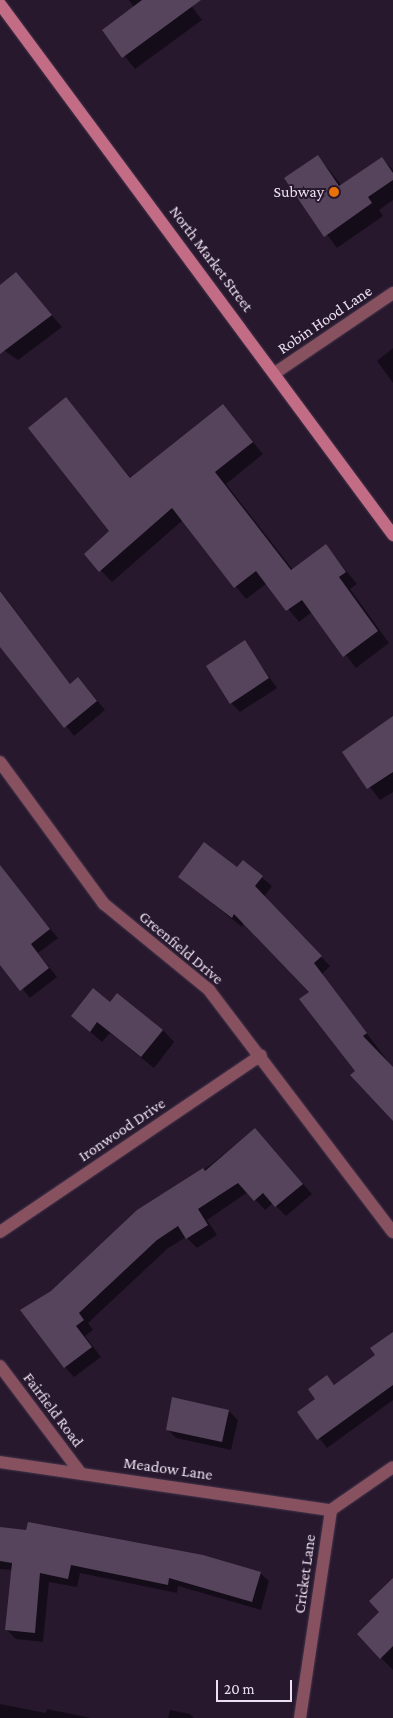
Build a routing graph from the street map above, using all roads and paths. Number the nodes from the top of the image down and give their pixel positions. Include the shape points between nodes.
1 (0, 4) edge
2 (393, 293) edge
3 (275, 373) junction
4 (393, 535) edge
5 (0, 762) edge
6 (261, 1055) junction
7 (0, 1232) edge
8 (393, 1232) edge
9 (0, 1366) edge
10 (0, 1462) edge
11 (393, 1467) edge
12 (80, 1472) junction
13 (331, 1510) junction
14 (300, 1718) edge

1 - 3 street, North Market Street
2 - 3 street, Robin Hood Lane
3 - 4 street, North Market Street
5 - 6 street, Greenfield Drive via 104,904 209,990
6 - 7 street, Ironwood Drive
6 - 8 street, Greenfield Drive
9 - 12 street, Fairfield Road
10 - 12 street, Meadow Lane
11 - 13 street
12 - 13 street, Meadow Lane
13 - 14 street, Cricket Lane

